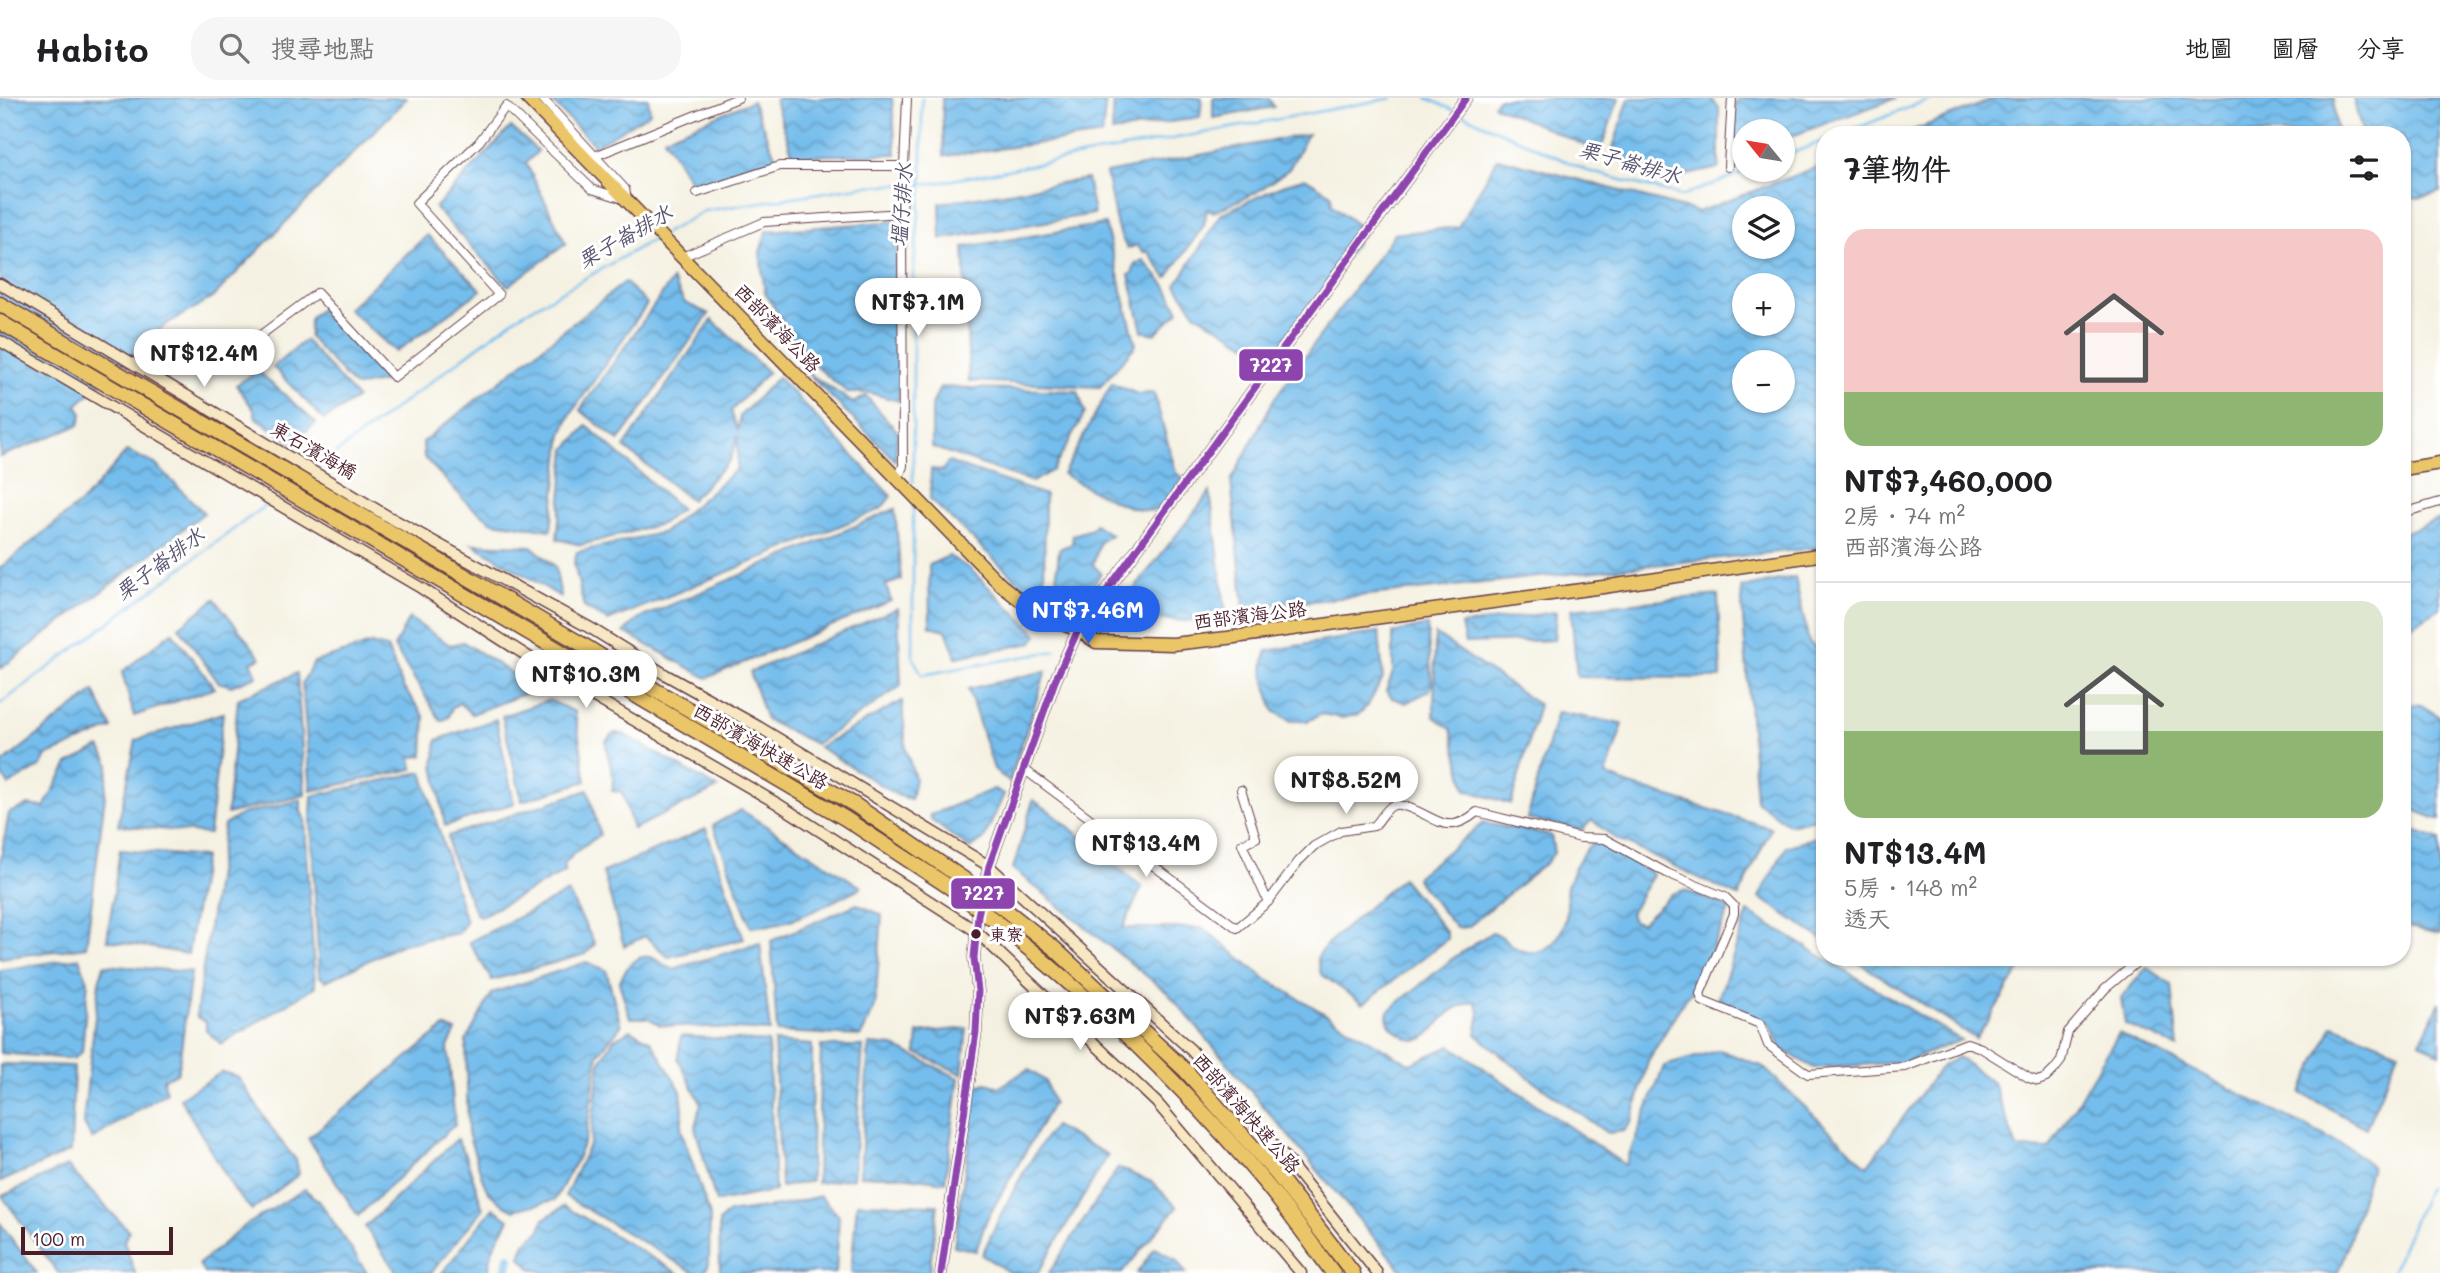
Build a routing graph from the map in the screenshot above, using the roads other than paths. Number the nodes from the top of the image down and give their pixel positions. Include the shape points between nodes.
1 (527, 98) edge
2 (542, 98) edge
3 (737, 98) edge
4 (907, 98) edge
5 (1466, 98) edge
6 (1732, 98) edge
7 (595, 156) junction
8 (905, 166) junction
9 (1728, 167) dead end
10 (697, 193) dead end
11 (631, 204) junction
12 (902, 213) junction
13 (681, 257) junction
14 (0, 285) edge
15 (0, 304) edge
16 (0, 322) edge
17 (0, 341) edge
18 (207, 368) dead end
19 (2440, 463) edge
20 (2411, 468) edge
21 (898, 479) junction
22 (2440, 502) edge
23 (2411, 511) edge
24 (387, 523) junction
25 (1816, 555) edge
26 (1078, 630) junction
27 (1025, 770) junction
28 (1241, 790) dead end
29 (989, 866) junction
30 (1268, 902) junction
31 (976, 931) junction
32 (2132, 966) edge
33 (941, 1273) edge
34 (1301, 1273) edge
35 (1334, 1273) edge
36 (1353, 1273) edge
37 (1377, 1273) edge

1 - 11 main road
2 - 7 street
3 - 7 street
4 - 8 street
5 - 26 street
6 - 9 street
7 - 11 street via 625,188
8 - 10 street via 780,166
8 - 12 street
11 - 13 main road, 西部濱海公路
11 - 18 street via 592,189 506,106 479,142 416,203 499,295 394,377 317,293
12 - 13 street via 764,222
12 - 21 street via 903,466
13 - 21 main road, 西部濱海公路
14 - 24 street, 東石濱海橋
15 - 24 highway, 東石濱海橋
16 - 35 highway, 西部濱海快速公路, bridge via 846,819 954,890 1045,961 1175,1083 1266,1185
17 - 31 street via 421,587 563,679 778,804
19 - 20 main road
21 - 26 main road, 西部濱海公路 via 1021,602
22 - 23 street
24 - 29 street via 592,629
24 - 36 highway, 西部濱海快速公路, bridge via 654,690 855,805 1003,908 1055,949 1186,1071 1276,1173
25 - 26 main road, 西部濱海公路 via 1173,643 1096,642
26 - 27 street
27 - 29 street
27 - 30 street via 1237,928
28 - 30 street via 1256,838 1242,844
29 - 31 street
29 - 37 street via 1191,1050
30 - 32 street via 1314,846 1341,831 1374,826 1390,806 1398,804 1445,825 1456,826 1477,813 1581,838 1605,839 1667,873 1726,897 1734,906 1700,994 1702,1001 1760,1024 1768,1045 1808,1074 1905,1067 1967,1043 2038,1081 2061,1060 2068,1032 2105,989
31 - 33 street via 975,1032
31 - 34 street via 1157,1102

